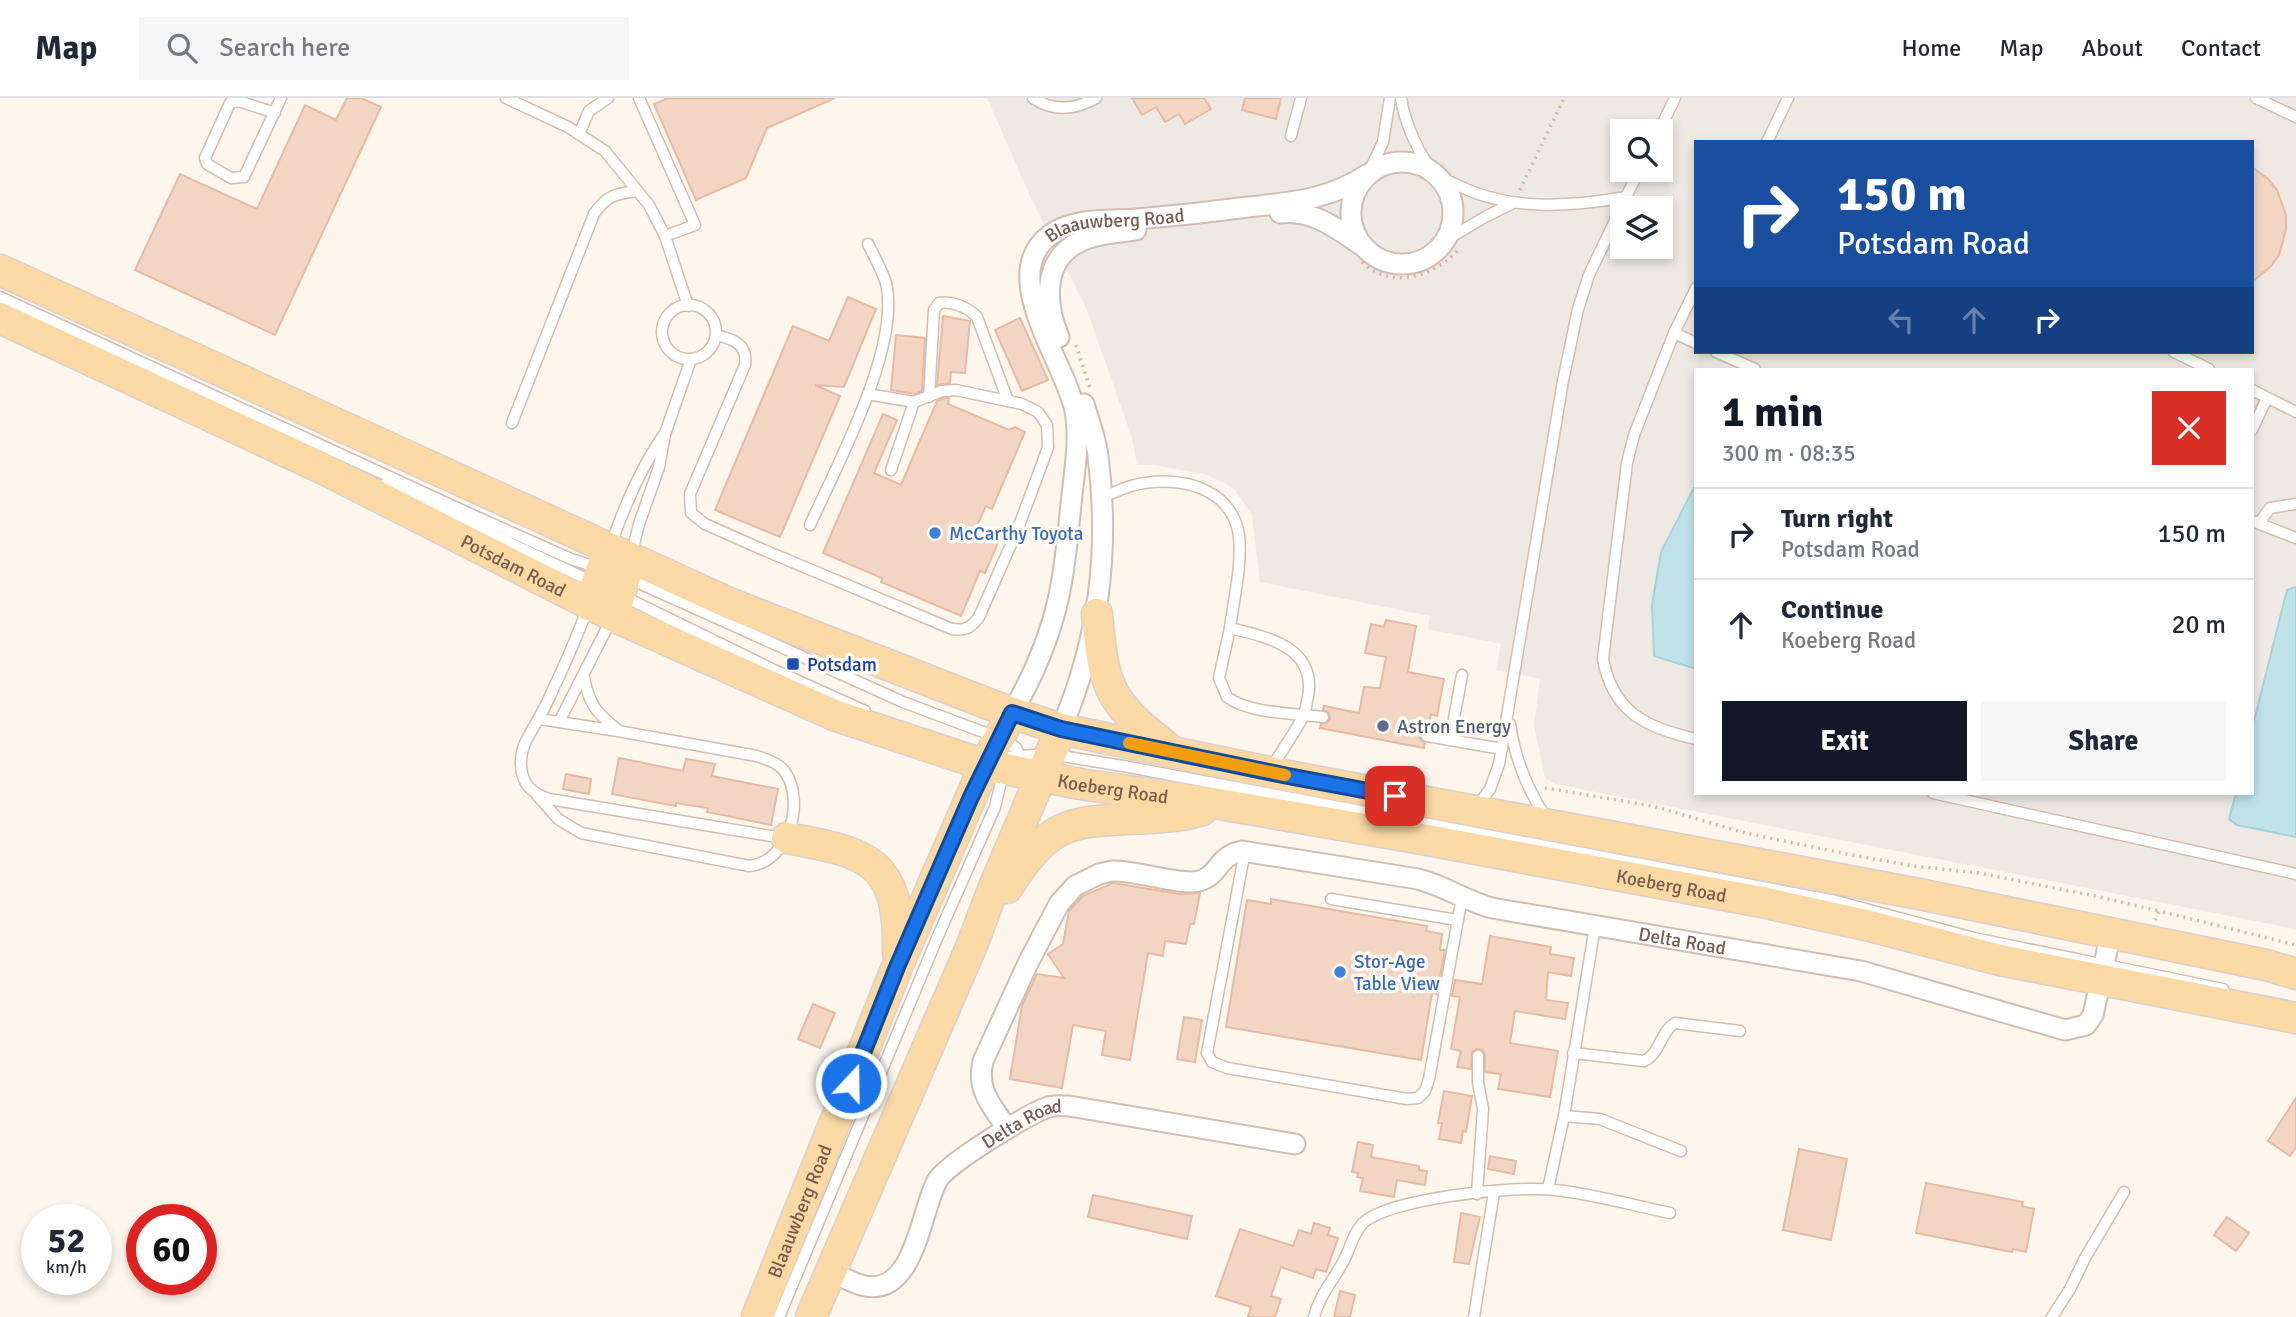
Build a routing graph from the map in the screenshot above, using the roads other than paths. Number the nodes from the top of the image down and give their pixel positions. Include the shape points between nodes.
1 (281, 98) edge
2 (506, 98) edge
3 (608, 98) edge
4 (639, 98) edge
5 (1033, 98) edge
6 (1096, 98) edge
7 (1301, 98) edge
8 (1390, 98) edge
9 (1401, 98) edge
10 (1675, 98) edge
11 (1788, 98) edge
12 (2256, 98) edge
13 (275, 113) junction
14 (2296, 117) edge
15 (1665, 119) edge
16 (579, 134) junction
17 (1291, 136) dead end
18 (1768, 140) edge
19 (1368, 174) junction
20 (1437, 175) junction
21 (637, 191) junction
22 (1610, 199) edge
23 (1514, 203) junction
24 (1610, 232) edge
25 (665, 236) junction
26 (1454, 243) junction
27 (868, 244) dead end
28 (1361, 253) junction
29 (1032, 259) junction
30 (0, 270) edge
31 (1054, 270) junction
32 (1694, 292) edge
33 (0, 297) edge
34 (688, 306) junction
35 (0, 307) edge
36 (0, 318) edge
37 (1674, 333) junction
38 (716, 335) junction
39 (1694, 342) edge
40 (1721, 354) edge
41 (2178, 354) edge
42 (691, 359) junction
43 (1753, 368) edge
44 (2208, 368) edge
45 (2254, 391) edge
46 (868, 394) junction
47 (929, 397) junction
48 (2267, 398) junction
49 (1008, 401) junction
50 (914, 402) junction
51 (2296, 412) edge
52 (512, 423) dead end
53 (2254, 426) edge
54 (665, 434) junction
55 (891, 470) dead end
56 (1101, 498) junction
57 (2296, 504) edge
58 (2255, 522) edge
59 (810, 525) dead end
60 (2296, 538) edge
61 (611, 582) junction
62 (1097, 614) junction
63 (1230, 628) junction
64 (1462, 675) dead end
65 (584, 677) junction
66 (1508, 713) junction
67 (1304, 715) junction
68 (880, 717) dead end
69 (1323, 717) dead end
70 (539, 719) junction
71 (559, 722) junction
72 (618, 730) junction
73 (1427, 736) dead end
74 (1694, 739) edge
75 (1450, 740) junction
76 (1502, 749) junction
77 (1174, 752) junction
78 (1014, 755) junction
79 (1269, 771) junction
80 (537, 795) junction
81 (1942, 795) edge
82 (1219, 804) junction
83 (1474, 810) junction
84 (1550, 824) junction
85 (787, 838) junction
86 (1245, 851) junction
87 (2296, 874) edge
88 (1462, 897) junction
89 (1331, 899) dead end
90 (1457, 920) junction
91 (1595, 926) junction
92 (2111, 932) junction
93 (972, 945) junction
94 (897, 967) junction
95 (2103, 972) junction
96 (2296, 974) edge
97 (2236, 992) dead end
98 (2296, 1018) edge
99 (1740, 1031) dead end
100 (1573, 1053) junction
101 (1478, 1056) dead end
102 (1564, 1116) junction
103 (1007, 1129) junction
104 (1296, 1144) dead end
105 (1681, 1152) dead end
106 (1548, 1189) junction
107 (1494, 1192) junction
108 (2124, 1192) dead end
109 (1477, 1194) junction
110 (1670, 1213) dead end
111 (831, 1271) junction
112 (757, 1317) edge
113 (779, 1317) edge
114 (811, 1317) edge
115 (1314, 1317) edge
116 (1474, 1317) edge
117 (2052, 1317) edge

1 - 13 lane
2 - 16 lane
3 - 16 lane via 589,111
4 - 25 lane via 695,225
5 - 6 lane via 1070,109
7 - 17 lane
8 - 19 lane via 1382,142
9 - 20 lane via 1415,141
10 - 15 lane
11 - 18 lane
12 - 14 lane
13 - 13 lane via 239,101 230,103 205,158 207,164 231,178 244,177
16 - 21 lane via 605,151
19 - 20 street via 1388,164 1410,162
19 - 28 street via 1351,208
19 - 29 street, Blaauwberg Road via 1348,188 1302,201 1065,225 1047,236
20 - 23 lane via 1472,192
20 - 26 street via 1451,195
21 - 25 lane
21 - 52 lane via 616,194 603,201 594,214
22 - 23 lane
23 - 26 lane via 1485,216
24 - 66 lane via 1590,275 1570,345
25 - 34 lane
26 - 28 street via 1410,264 1388,263
27 - 46 lane via 885,281 888,311 883,347
28 - 31 street, Blaauwberg Road via 1326,221 1287,212 1102,234 1068,250
29 - 31 street
29 - 78 street, Blaauwberg Road via 1029,287 1035,311 1069,390 1077,426 1065,565 1048,635 1029,684
30 - 61 main road, Potsdam Road
31 - 56 street, Blaauwberg Road via 1049,279 1049,303 1098,454
32 - 37 lane
33 - 61 lane via 571,559
34 - 38 lane via 710,316
34 - 42 lane via 667,318 663,334 668,349
35 - 61 lane
36 - 61 main road, Potsdam Road via 328,471
37 - 39 lane
37 - 74 lane via 1627,463 1603,659 1606,676 1625,708 1663,732
38 - 42 lane via 706,353
38 - 49 lane via 738,342 746,359 690,495 695,519 952,629 966,629 979,617 1048,447 1047,425 1038,412
40 - 43 lane
41 - 44 lane
42 - 54 lane
45 - 48 lane
46 - 50 lane
46 - 59 lane
47 - 49 lane via 956,390
47 - 49 lane via 934,310 944,302 977,317
47 - 50 lane
48 - 51 lane
48 - 53 lane
50 - 55 lane
54 - 61 lane via 639,524
54 - 61 lane via 621,516
56 - 62 street, Blaauwberg Road via 1103,563
56 - 63 lane via 1132,486 1168,482 1219,497 1234,519 1239,546
57 - 58 lane via 2270,508
58 - 60 lane
61 - 65 lane
61 - 68 lane via 774,670
61 - 70 lane
61 - 78 main road, Potsdam Road via 731,604
61 - 78 main road, Potsdam Road via 834,715
62 - 77 main road via 1111,692 1126,713
62 - 78 street, Blaauwberg Road via 1081,674
63 - 67 lane via 1270,640 1302,660 1310,686
63 - 67 lane via 1219,678 1227,697 1248,707
64 - 75 lane
65 - 71 lane
65 - 72 lane via 595,709
66 - 76 lane
66 - 84 lane via 1520,771
67 - 69 lane
67 - 79 lane
70 - 71 lane
70 - 80 lane via 526,739 521,766 529,789
71 - 72 lane
72 - 85 lane via 775,762 791,783
73 - 75 lane
75 - 76 lane
76 - 83 lane via 1495,778
77 - 78 main road, Koeberg Road
77 - 79 main road, Koeberg Road
78 - 82 main road, Koeberg Road
78 - 93 main road, Blaauwberg Road via 992,892
78 - 94 main road, Blaauwberg Road
78 - 95 lane via 1213,782 1836,901
78 - 113 lane
79 - 83 main road, Koeberg Road
80 - 85 lane
80 - 85 lane via 558,819 581,833 728,863 762,864 774,857
81 - 87 lane
82 - 93 main road via 1181,816 1093,820 1060,830 1026,860
82 - 95 main road, Koeberg Road via 1762,902 2000,960
83 - 84 main road, Koeberg Road
84 - 92 main road, Koeberg Road
85 - 94 main road via 849,852 879,871 897,908
86 - 88 street, Delta Road via 1418,879
86 - 90 lane via 1207,1053 1212,1062 1227,1068 1418,1098 1429,1079
86 - 103 street via 1228,855 1206,879 1192,883 1112,871 1087,879 1066,894 1029,961 979,1076
88 - 90 lane
88 - 91 street, Delta Road via 1492,908
89 - 90 lane
91 - 95 street, Delta Road via 1861,971 2065,1030 2090,1021
91 - 100 lane
92 - 95 street, Delta Road
92 - 96 main road, Koeberg Road
93 - 111 main road, Blaauwberg Road
94 - 112 main road, Blaauwberg Road
95 - 97 lane
95 - 98 main road, Koeberg Road
99 - 100 lane via 1675,1023 1664,1033 1653,1056 1644,1060
100 - 102 lane
101 - 109 lane via 1483,1109
102 - 105 lane via 1600,1119
102 - 106 lane
103 - 104 street, Delta Road via 1047,1107 1061,1106
103 - 111 street, Delta Road via 942,1173 907,1264 893,1282 865,1286
106 - 107 lane
106 - 110 lane
107 - 109 lane
107 - 116 lane
108 - 117 lane
109 - 115 lane via 1439,1196 1389,1210 1363,1223
111 - 114 main road, Blaauwberg Road

